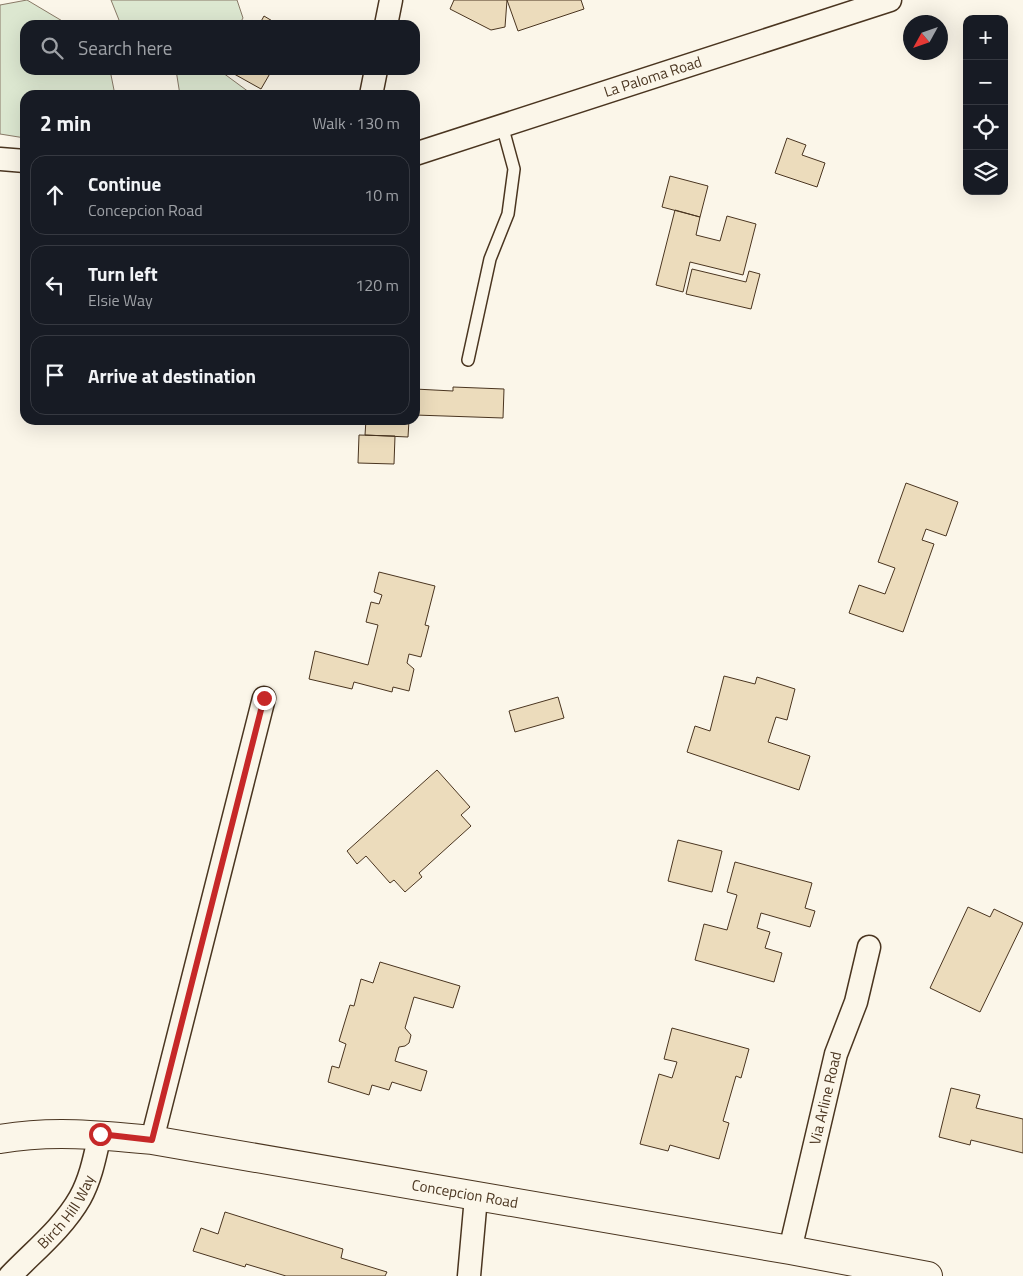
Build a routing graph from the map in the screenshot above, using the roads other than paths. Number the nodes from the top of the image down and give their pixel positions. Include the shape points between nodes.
1 (391, 0) edge
2 (890, 0) edge
3 (387, 20) edge
4 (375, 75) edge
5 (372, 90) edge
6 (500, 126) junction
7 (420, 152) edge
8 (0, 158) edge
9 (20, 160) edge
10 (468, 360) dead end
11 (264, 698) dead end
12 (869, 947) dead end
13 (100, 1134) junction
14 (0, 1139) edge
15 (152, 1140) junction
16 (476, 1196) junction
17 (790, 1250) junction
18 (10, 1276) edge
19 (469, 1276) edge
20 (928, 1276) edge

1 - 3 street
2 - 6 street, La Paloma Road
4 - 5 street
6 - 7 street, La Paloma Road
6 - 10 lane via 514,168 508,214 490,259
8 - 9 street
11 - 15 street
12 - 17 street, Via Arline Road via 856,1002 836,1054
13 - 14 street, Concepcion Road via 56,1133
13 - 15 street, Concepcion Road
13 - 18 street, Birch Hill Way via 81,1197 65,1219
15 - 16 street, Concepcion Road
16 - 17 street, Concepcion Road
16 - 19 street
17 - 20 street, Concepcion Road

